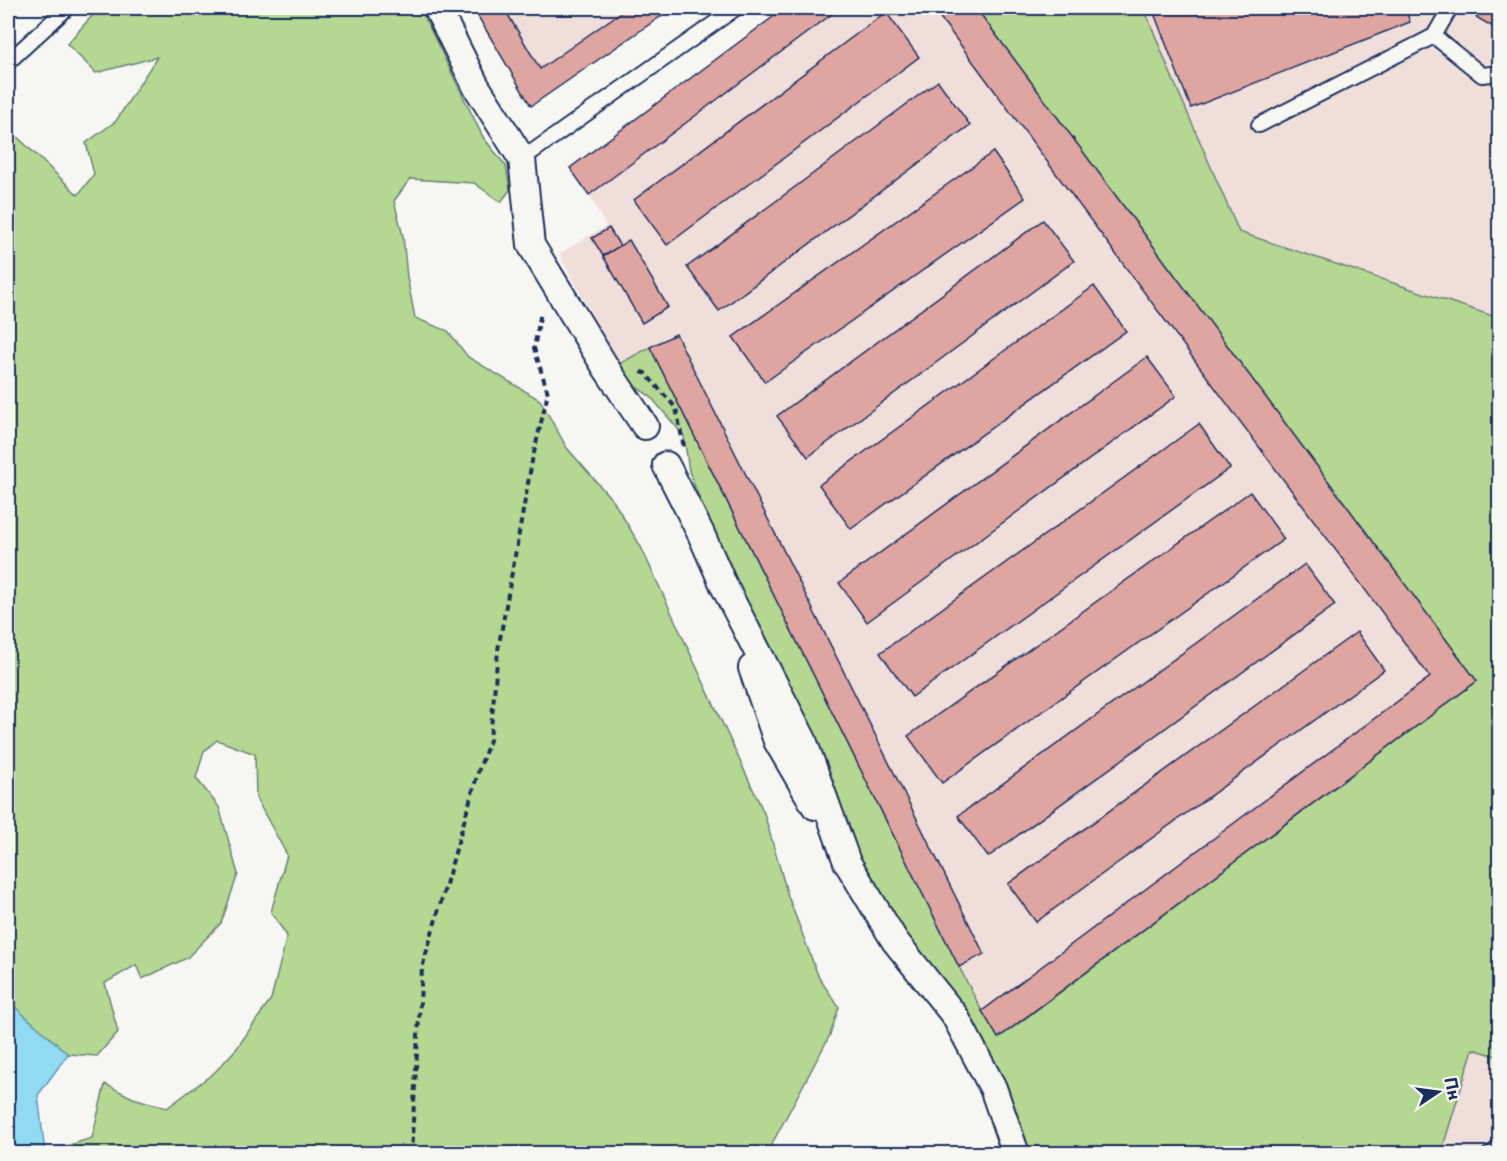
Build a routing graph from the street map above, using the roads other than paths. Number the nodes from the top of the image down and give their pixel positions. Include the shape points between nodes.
1 (67, 8) edge
2 (437, 8) edge
3 (736, 8) edge
4 (1450, 8) edge
5 (1434, 36) junction
6 (8, 62) edge
7 (1500, 73) edge
8 (1259, 125) dead end
9 (522, 159) junction
10 (645, 426) dead end
11 (666, 465) dead end
12 (1500, 1147) edge
13 (1016, 1154) edge
14 (1490, 1154) edge

1 - 6 lane
2 - 9 street via 476,86
3 - 9 lane
4 - 5 lane
5 - 7 lane via 1482,75
5 - 8 lane
9 - 10 street via 531,245
11 - 13 street via 803,740 847,862 895,940 955,1016 993,1088
12 - 14 lane

